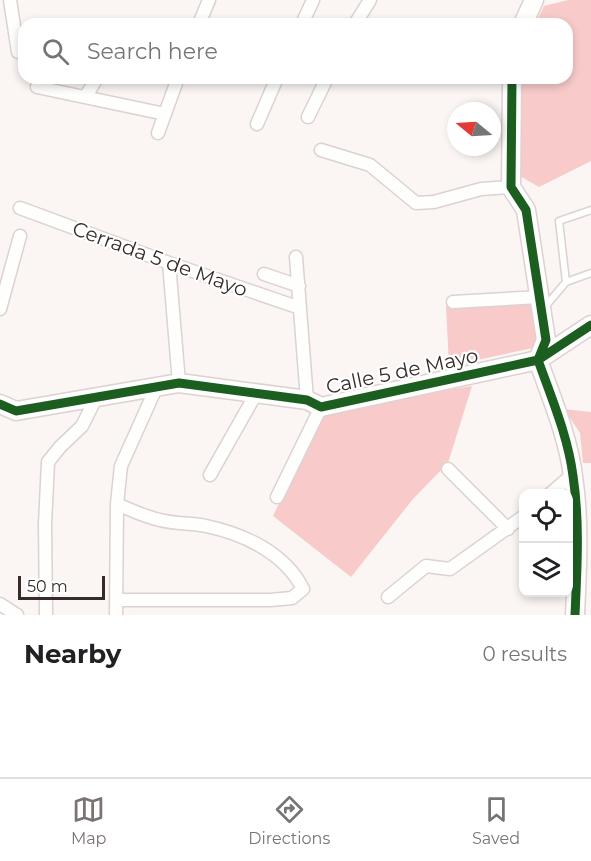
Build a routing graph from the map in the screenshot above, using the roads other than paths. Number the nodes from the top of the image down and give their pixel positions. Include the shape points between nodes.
1 (10, 0) edge
2 (209, 0) edge
3 (313, 0) edge
4 (370, 0) edge
5 (534, 0) edge
6 (202, 18) edge
7 (305, 18) edge
8 (359, 18) edge
9 (526, 18) edge
10 (18, 52) dead end
11 (93, 84) edge
12 (176, 84) edge
13 (274, 84) edge
14 (324, 84) edge
15 (512, 84) edge
16 (37, 87) dead end
17 (86, 96) junction
18 (165, 114) junction
19 (308, 117) dead end
20 (257, 124) dead end
21 (158, 133) dead end
22 (321, 150) dead end
23 (511, 187) junction
24 (20, 208) dead end
25 (591, 210) edge
26 (20, 236) dead end
27 (296, 257) dead end
28 (169, 263) junction
29 (591, 273) edge
30 (264, 274) dead end
31 (566, 282) junction
32 (299, 286) junction
33 (453, 302) dead end
34 (541, 304) junction
35 (300, 308) junction
36 (0, 309) edge
37 (591, 325) edge
38 (538, 360) junction
39 (179, 383) junction
40 (156, 388) junction
41 (257, 392) junction
42 (97, 396) junction
43 (314, 403) junction
44 (0, 404) edge
45 (448, 469) dead end
46 (573, 474) junction
47 (210, 475) dead end
48 (556, 489) edge
49 (277, 497) dead end
50 (117, 504) junction
51 (519, 520) edge
52 (508, 529) junction
53 (388, 597) dead end
54 (116, 600) junction
55 (0, 604) edge
56 (17, 615) edge
57 (46, 615) edge
58 (116, 615) edge
59 (575, 615) edge

1 - 10 street
2 - 6 street
3 - 7 street
4 - 8 street
5 - 9 street
11 - 17 street
12 - 18 street
13 - 20 street
14 - 19 street
15 - 23 street
16 - 17 street
17 - 18 street
18 - 21 street
22 - 23 street via 370,165 416,203 481,189
23 - 34 street via 526,210
24 - 28 street, Cerrada 5 de Mayo
25 - 31 lane via 559,221
26 - 36 street
27 - 32 street
28 - 35 street, Cerrada 5 de Mayo
28 - 39 street
29 - 31 lane
30 - 32 street
31 - 34 lane
32 - 35 street
33 - 34 street
34 - 38 street via 546,340
35 - 43 street
37 - 38 street, Calle 5 de Mayo
38 - 43 street, Calle 5 de Mayo
38 - 46 street via 560,420
39 - 40 street, Calle 5 de Mayo
39 - 41 street, Calle 5 de Mayo
40 - 42 street, Calle 5 de Mayo
40 - 50 street via 121,466
41 - 43 street, Calle 5 de Mayo
41 - 47 street
42 - 44 street, Calle 5 de Mayo via 16,411
42 - 57 street via 82,426 48,462
43 - 49 street
45 - 52 street
46 - 48 street
46 - 59 street via 578,546
50 - 54 street
50 - 54 street via 160,520 234,533 272,553 295,574 303,589 292,598 270,600
51 - 52 street
52 - 53 street via 450,569 426,566
54 - 58 street
55 - 56 street

